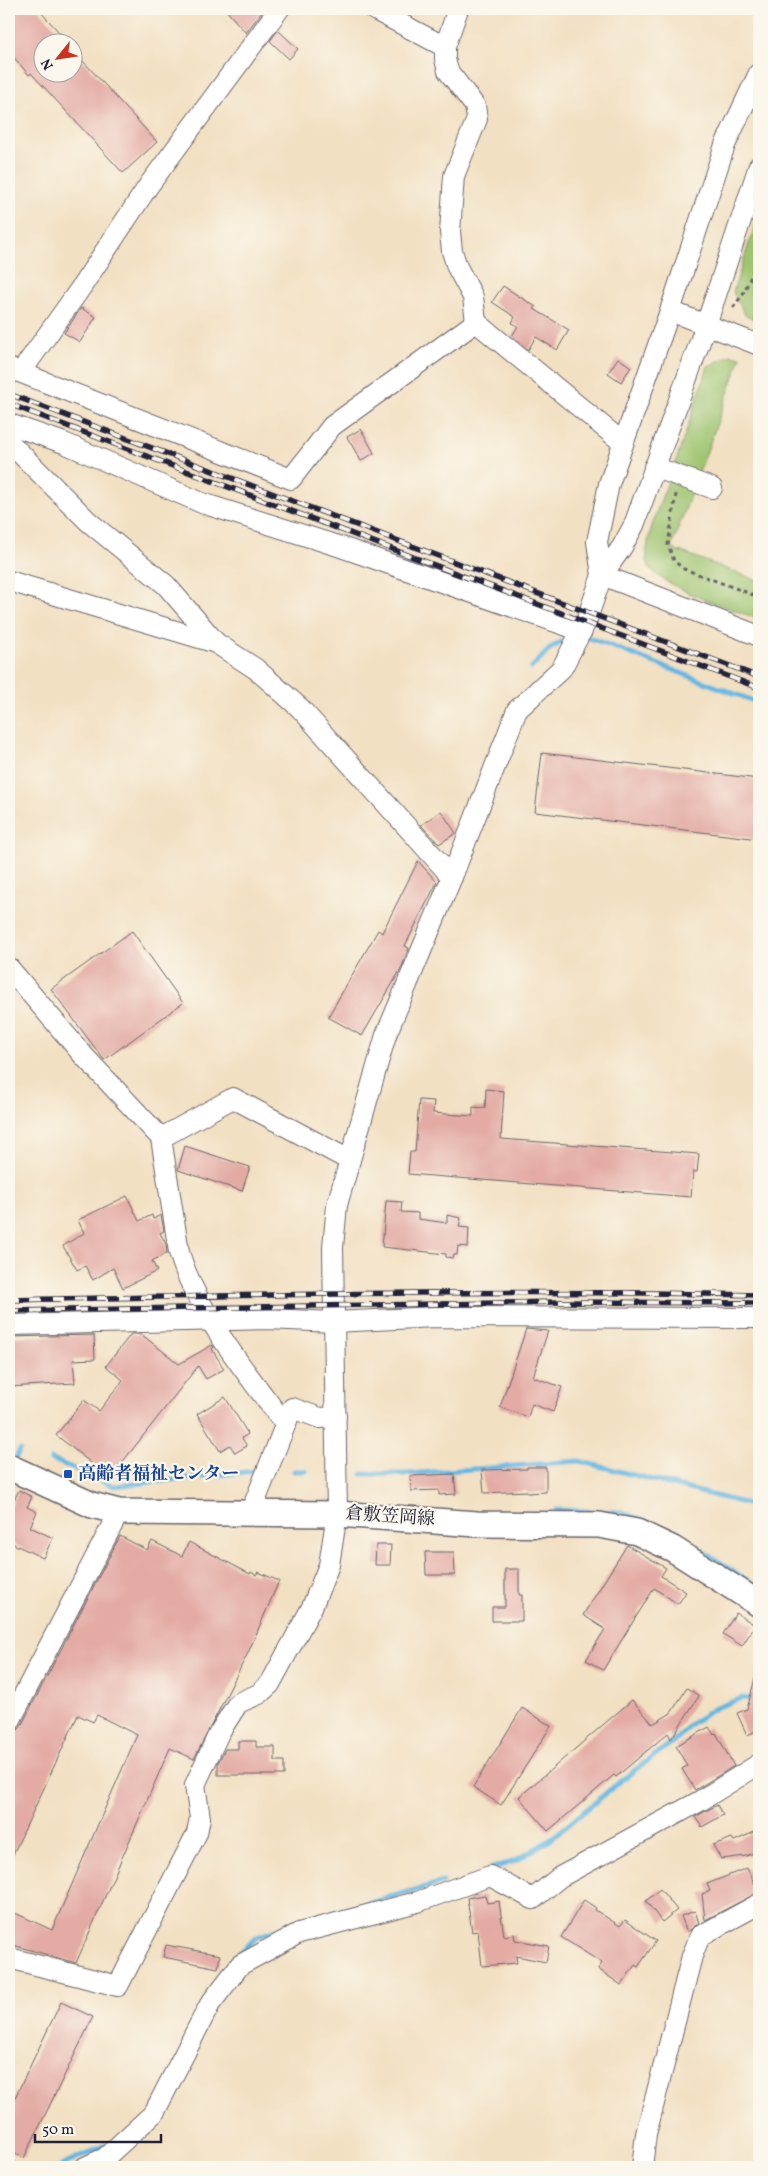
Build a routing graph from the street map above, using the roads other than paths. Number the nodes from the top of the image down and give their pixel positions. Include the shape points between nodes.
1 (279, 9) edge
2 (373, 9) edge
3 (458, 9) edge
4 (446, 47) junction
5 (759, 73) edge
6 (759, 166) edge
7 (670, 311) junction
8 (476, 322) junction
9 (706, 325) junction
10 (759, 344) edge
11 (15, 370) edge
12 (9, 424) edge
13 (9, 442) edge
14 (622, 442) junction
15 (654, 467) junction
16 (712, 488) dead end
17 (602, 576) junction
18 (9, 581) edge
19 (582, 631) junction
20 (759, 636) edge
21 (216, 643) junction
22 (452, 877) junction
23 (9, 968) edge
24 (162, 1138) junction
25 (349, 1160) junction
26 (759, 1318) edge
27 (212, 1320) junction
28 (334, 1322) junction
29 (9, 1325) edge
30 (336, 1417) junction
31 (286, 1423) junction
32 (9, 1467) edge
33 (119, 1512) junction
34 (250, 1514) junction
35 (337, 1514) junction
36 (759, 1604) edge
37 (9, 1724) edge
38 (759, 1764) edge
39 (759, 1904) edge
40 (9, 1958) edge
41 (85, 2167) edge
42 (642, 2167) edge

1 - 11 street via 149,185 80,290
2 - 4 street
3 - 4 street
4 - 8 street via 448,72 475,106 477,119 454,176 450,232 457,267 473,297
5 - 7 street via 725,145
6 - 9 street
7 - 9 street
7 - 14 street
8 - 11 street via 332,426 291,478
8 - 14 street
9 - 10 street
9 - 15 street
12 - 19 street via 64,443 202,503 341,547
13 - 21 street via 90,522 166,586
14 - 17 street via 597,542
15 - 16 street
15 - 17 street via 634,525
17 - 19 street
17 - 20 street
18 - 21 street
19 - 22 street via 562,668 517,710
21 - 22 street via 256,669 300,708
22 - 25 street via 386,1034
23 - 24 street via 83,1055
24 - 25 street via 233,1098
24 - 27 street via 182,1261
25 - 28 street via 337,1204 333,1247
26 - 28 street via 436,1317
27 - 28 street
27 - 29 street
27 - 31 street via 253,1383
28 - 30 street
30 - 31 street via 320,1418 292,1408
30 - 35 street
31 - 34 street
32 - 33 main road, 倉敷笠岡線 via 92,1505
33 - 34 main road, 倉敷笠岡線
33 - 37 street
34 - 35 main road, 倉敷笠岡線
35 - 36 main road, 倉敷笠岡線 via 477,1524 599,1525 637,1532 673,1549
35 - 40 street via 329,1565 298,1636 270,1684 259,1694 238,1703 219,1733 195,1785 200,1818 197,1833 118,1986
38 - 41 street via 700,1801 560,1877 533,1899 490,1876 417,1902 299,1933 240,1964 210,2004 154,2113 105,2158
39 - 42 street via 700,1936 646,2134

